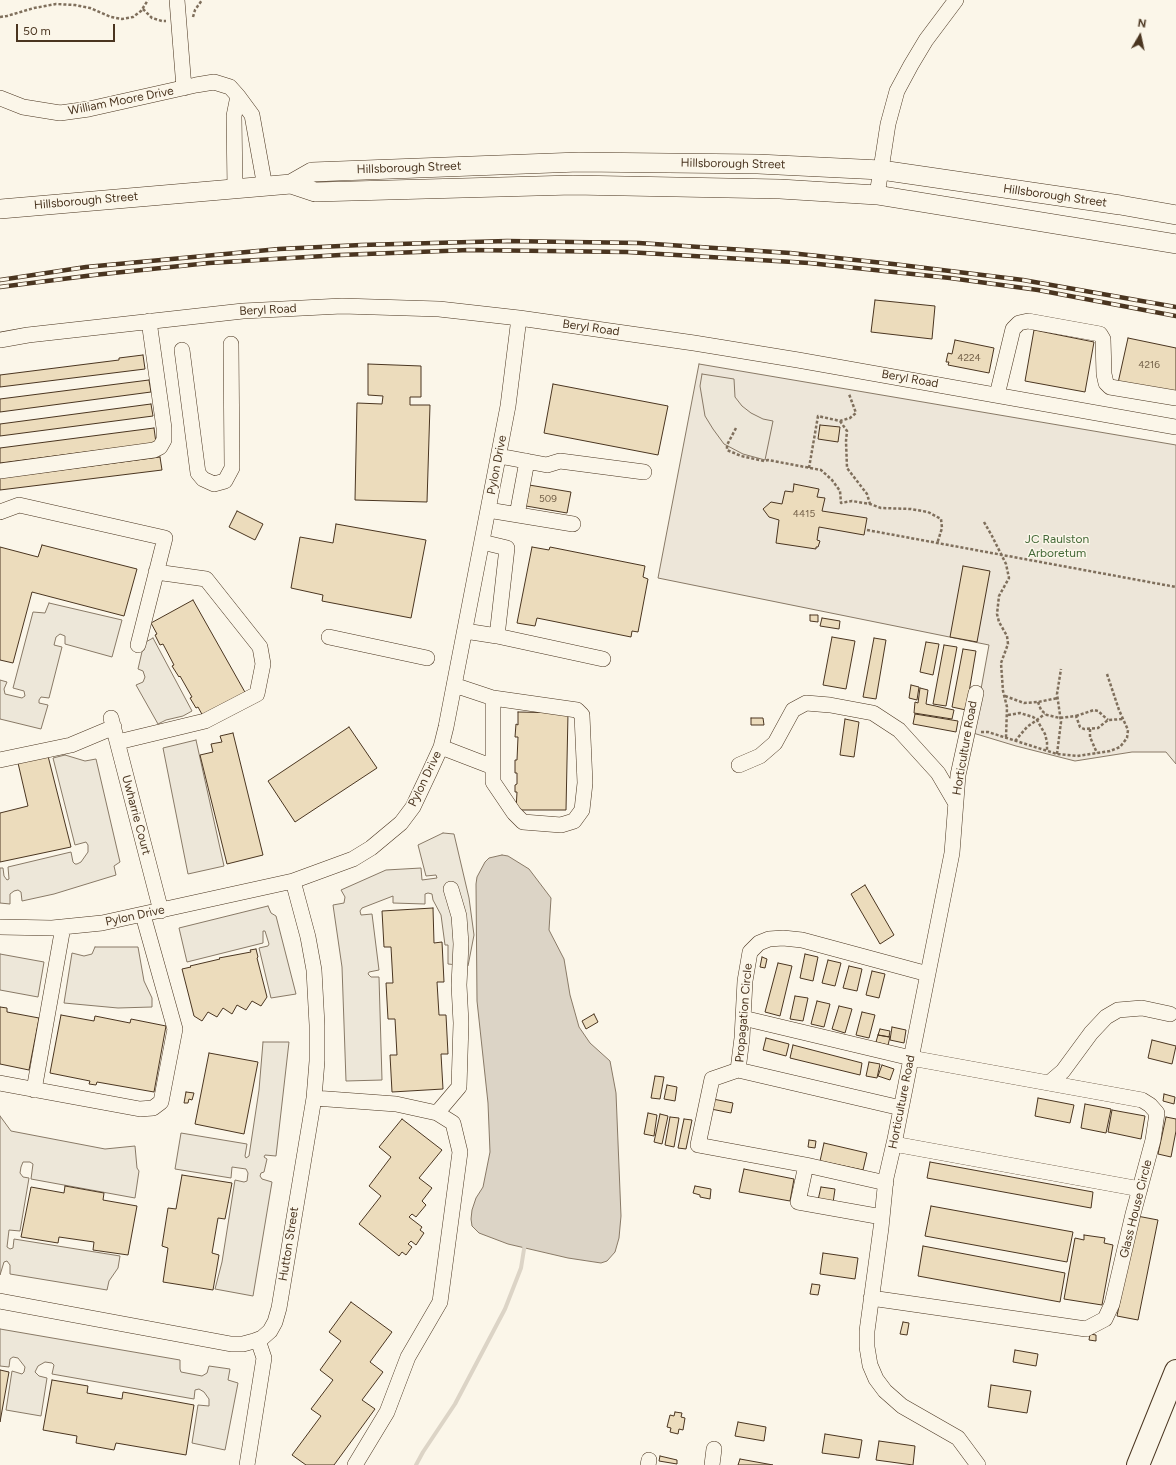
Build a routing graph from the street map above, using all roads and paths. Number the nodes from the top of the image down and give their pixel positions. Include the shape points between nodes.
1 (148, 0) edge
2 (177, 0) edge
3 (202, 0) edge
4 (956, 0) edge
5 (142, 10) junction
6 (0, 17) edge
7 (192, 18) dead end
8 (170, 21) dead end
9 (184, 88) junction
10 (238, 96) junction
11 (0, 98) edge
12 (881, 170) junction
13 (291, 184) junction
14 (265, 187) junction
15 (235, 189) junction
16 (878, 195) junction
17 (0, 209) edge
18 (1176, 215) edge
19 (1176, 244) edge
20 (519, 318) junction
21 (149, 322) junction
22 (0, 340) edge
23 (231, 344) dead end
24 (182, 350) dead end
25 (849, 394) dead end
26 (997, 395) junction
27 (1176, 398) edge
28 (840, 420) junction
29 (1176, 426) edge
30 (736, 428) dead end
31 (499, 456) junction
32 (527, 461) junction
33 (809, 468) junction
34 (0, 470) edge
35 (644, 472) dead end
36 (870, 504) junction
37 (488, 510) junction
38 (0, 512) edge
39 (517, 515) junction
40 (984, 522) dead end
41 (574, 524) dead end
42 (867, 530) dead end
43 (482, 542) junction
44 (937, 544) junction
45 (1002, 555) junction
46 (156, 572) junction
47 (1176, 587) edge
48 (465, 631) junction
49 (497, 636) junction
50 (329, 637) dead end
51 (138, 645) dead end
52 (427, 658) dead end
53 (603, 659) dead end
54 (1061, 669) dead end
55 (1107, 674) dead end
56 (454, 685) junction
57 (976, 693) dead end
58 (1004, 696) junction
59 (493, 698) junction
60 (1058, 698) junction
61 (1038, 702) junction
62 (1045, 714) junction
63 (1008, 715) junction
64 (1076, 716) junction
65 (1060, 718) junction
66 (1124, 719) junction
67 (1036, 720) junction
68 (1108, 720) junction
69 (1090, 729) junction
70 (974, 732) dead end
71 (1006, 738) junction
72 (1015, 740) junction
73 (118, 742) junction
74 (441, 747) junction
75 (1047, 751) junction
76 (1097, 753) junction
77 (1057, 754) junction
78 (0, 760) edge
79 (739, 765) dead end
80 (493, 766) junction
81 (955, 802) junction
82 (293, 881) junction
83 (451, 889) dead end
84 (161, 911) junction
85 (143, 915) junction
86 (0, 927) edge
87 (63, 927) junction
88 (928, 974) junction
89 (1170, 1014) dead end
90 (743, 1018) junction
91 (911, 1058) junction
92 (738, 1070) junction
93 (0, 1083) edge
94 (1049, 1083) junction
95 (34, 1090) junction
96 (314, 1098) junction
97 (902, 1108) junction
98 (437, 1113) junction
99 (894, 1144) junction
100 (806, 1165) junction
101 (886, 1183) junction
102 (1140, 1189) junction
103 (882, 1217) junction
104 (871, 1298) junction
105 (0, 1302) edge
106 (258, 1340) junction
107 (1176, 1371) edge
108 (714, 1449) dead end
109 (247, 1465) edge
110 (355, 1465) edge
111 (712, 1465) edge
112 (978, 1465) edge
113 (1138, 1465) edge

1 - 5 path
2 - 9 street
3 - 7 path
4 - 12 street via 926,40 897,91 888,124
5 - 6 path via 133,17 122,19 90,8 56,4
5 - 8 path via 152,18
9 - 10 street, William Moore Drive via 214,82 230,87
9 - 11 street, William Moore Drive via 60,113 23,107
10 - 14 street, William Moore Drive via 252,115
10 - 15 street via 234,116
12 - 13 main road, Hillsborough Street via 758,164 578,162 312,172
12 - 16 street
12 - 18 main road, Hillsborough Street
13 - 14 main road, Hillsborough Street
13 - 16 main road, Hillsborough Street via 314,192 573,185 780,189
14 - 15 main road, Hillsborough Street
15 - 17 main road, Hillsborough Street
16 - 19 main road, Hillsborough Street
20 - 21 street, Beryl Road via 439,309 342,306 243,311
20 - 26 street, Beryl Road via 694,343
20 - 31 street, Pylon Drive
21 - 22 street, Beryl Road
21 - 34 street via 164,428 164,440 160,447 154,450
23 - 24 street via 232,468 225,481 214,484 203,479 198,473
25 - 28 path via 856,413 850,418
26 - 27 street via 1013,329 1028,321 1100,334 1103,339 1104,374 1110,387
26 - 29 street, Beryl Road
28 - 33 path via 818,416
28 - 36 path via 847,431 847,468 867,494
30 - 33 path via 727,450 764,462 768,460
31 - 32 street
31 - 37 street, Pylon Drive
32 - 35 street via 547,465 560,460
32 - 39 street
33 - 36 path via 821,470 832,480 840,491 841,503
36 - 44 path via 880,508 928,512 941,519 942,528
37 - 39 street
37 - 43 street, Pylon Drive
38 - 46 street via 19,505 165,538
39 - 41 street
40 - 45 path
42 - 44 path
43 - 48 street, Pylon Drive
43 - 49 street via 507,548
44 - 45 path
45 - 47 path
45 - 58 path via 1009,578 999,596 998,610 999,622 1007,636 1008,644 1001,662
46 - 51 street
46 - 73 street via 206,579 260,647 263,664 257,694 205,721
48 - 49 street
48 - 56 street, Pylon Drive
49 - 53 street
50 - 52 street
54 - 60 path
55 - 66 path
56 - 59 street
56 - 74 street, Pylon Drive
57 - 81 street, Horticulture Road via 963,748
58 - 61 path via 1024,703
58 - 63 path
59 - 80 street
59 - 80 street via 577,710 582,715 585,783 582,810 574,821 561,825 523,822 493,782
60 - 61 path
60 - 65 path
61 - 62 path
62 - 65 path
62 - 67 path
63 - 67 path via 1020,713
63 - 71 path
64 - 65 path
64 - 68 path via 1094,710
64 - 69 path via 1080,727
65 - 77 path
66 - 68 path
66 - 76 path via 1128,730 1125,743 1120,747
67 - 72 path
67 - 75 path via 1046,734
68 - 69 path via 1098,728
69 - 76 path via 1090,737
70 - 71 path via 988,732
71 - 72 path
72 - 75 path
73 - 78 street, Uwharrie Court via 113,723 71,745
73 - 84 street, Uwharrie Court
74 - 80 street
74 - 82 street, Pylon Drive via 413,807 387,836 353,859
75 - 77 path
76 - 77 path via 1077,756
79 - 81 street via 760,756 775,743 793,710 806,703 830,705 873,713 899,730 938,772
81 - 88 street, Horticulture Road via 952,853
82 - 84 street, Pylon Drive
82 - 96 street, Hutton Street via 314,970 317,1061
83 - 98 street via 458,916 461,944 459,1087
84 - 85 street, Pylon Drive
85 - 87 street, Pylon Drive
85 - 95 street via 175,1029 160,1102 153,1108 140,1109
86 - 87 street, Pylon Drive
87 - 95 street
88 - 90 street, Propagation Circle via 802,940 769,939 759,943 750,952
88 - 91 street, Horticulture Road
89 - 94 street via 1142,1008 1118,1010 1106,1017 1063,1071
90 - 91 street, Glass House Circle
90 - 92 street, Propagation Circle
91 - 94 street, Glass House Circle
91 - 97 street, Horticulture Road
92 - 97 street, Propagation Circle
92 - 100 street via 712,1079 698,1145
93 - 95 street
94 - 102 street, Glass House Circle via 1142,1100 1157,1113
96 - 98 street via 396,1104
96 - 106 street, Hutton Street via 279,1308 270,1331
97 - 99 street, Horticulture Road
98 - 110 street via 453,1123 460,1152 440,1302 408,1357 387,1412
99 - 101 street, Horticulture Road
99 - 102 street
100 - 101 street
100 - 103 street via 798,1202
101 - 103 street, Horticulture Road
102 - 104 street, Glass House Circle via 1112,1304 1105,1319 1086,1330
103 - 104 street, Horticulture Road
104 - 112 street, Horticulture Road via 867,1347 876,1379 902,1406 958,1438
105 - 106 street via 231,1344
106 - 109 street via 264,1358
107 - 113 highway
108 - 111 street

